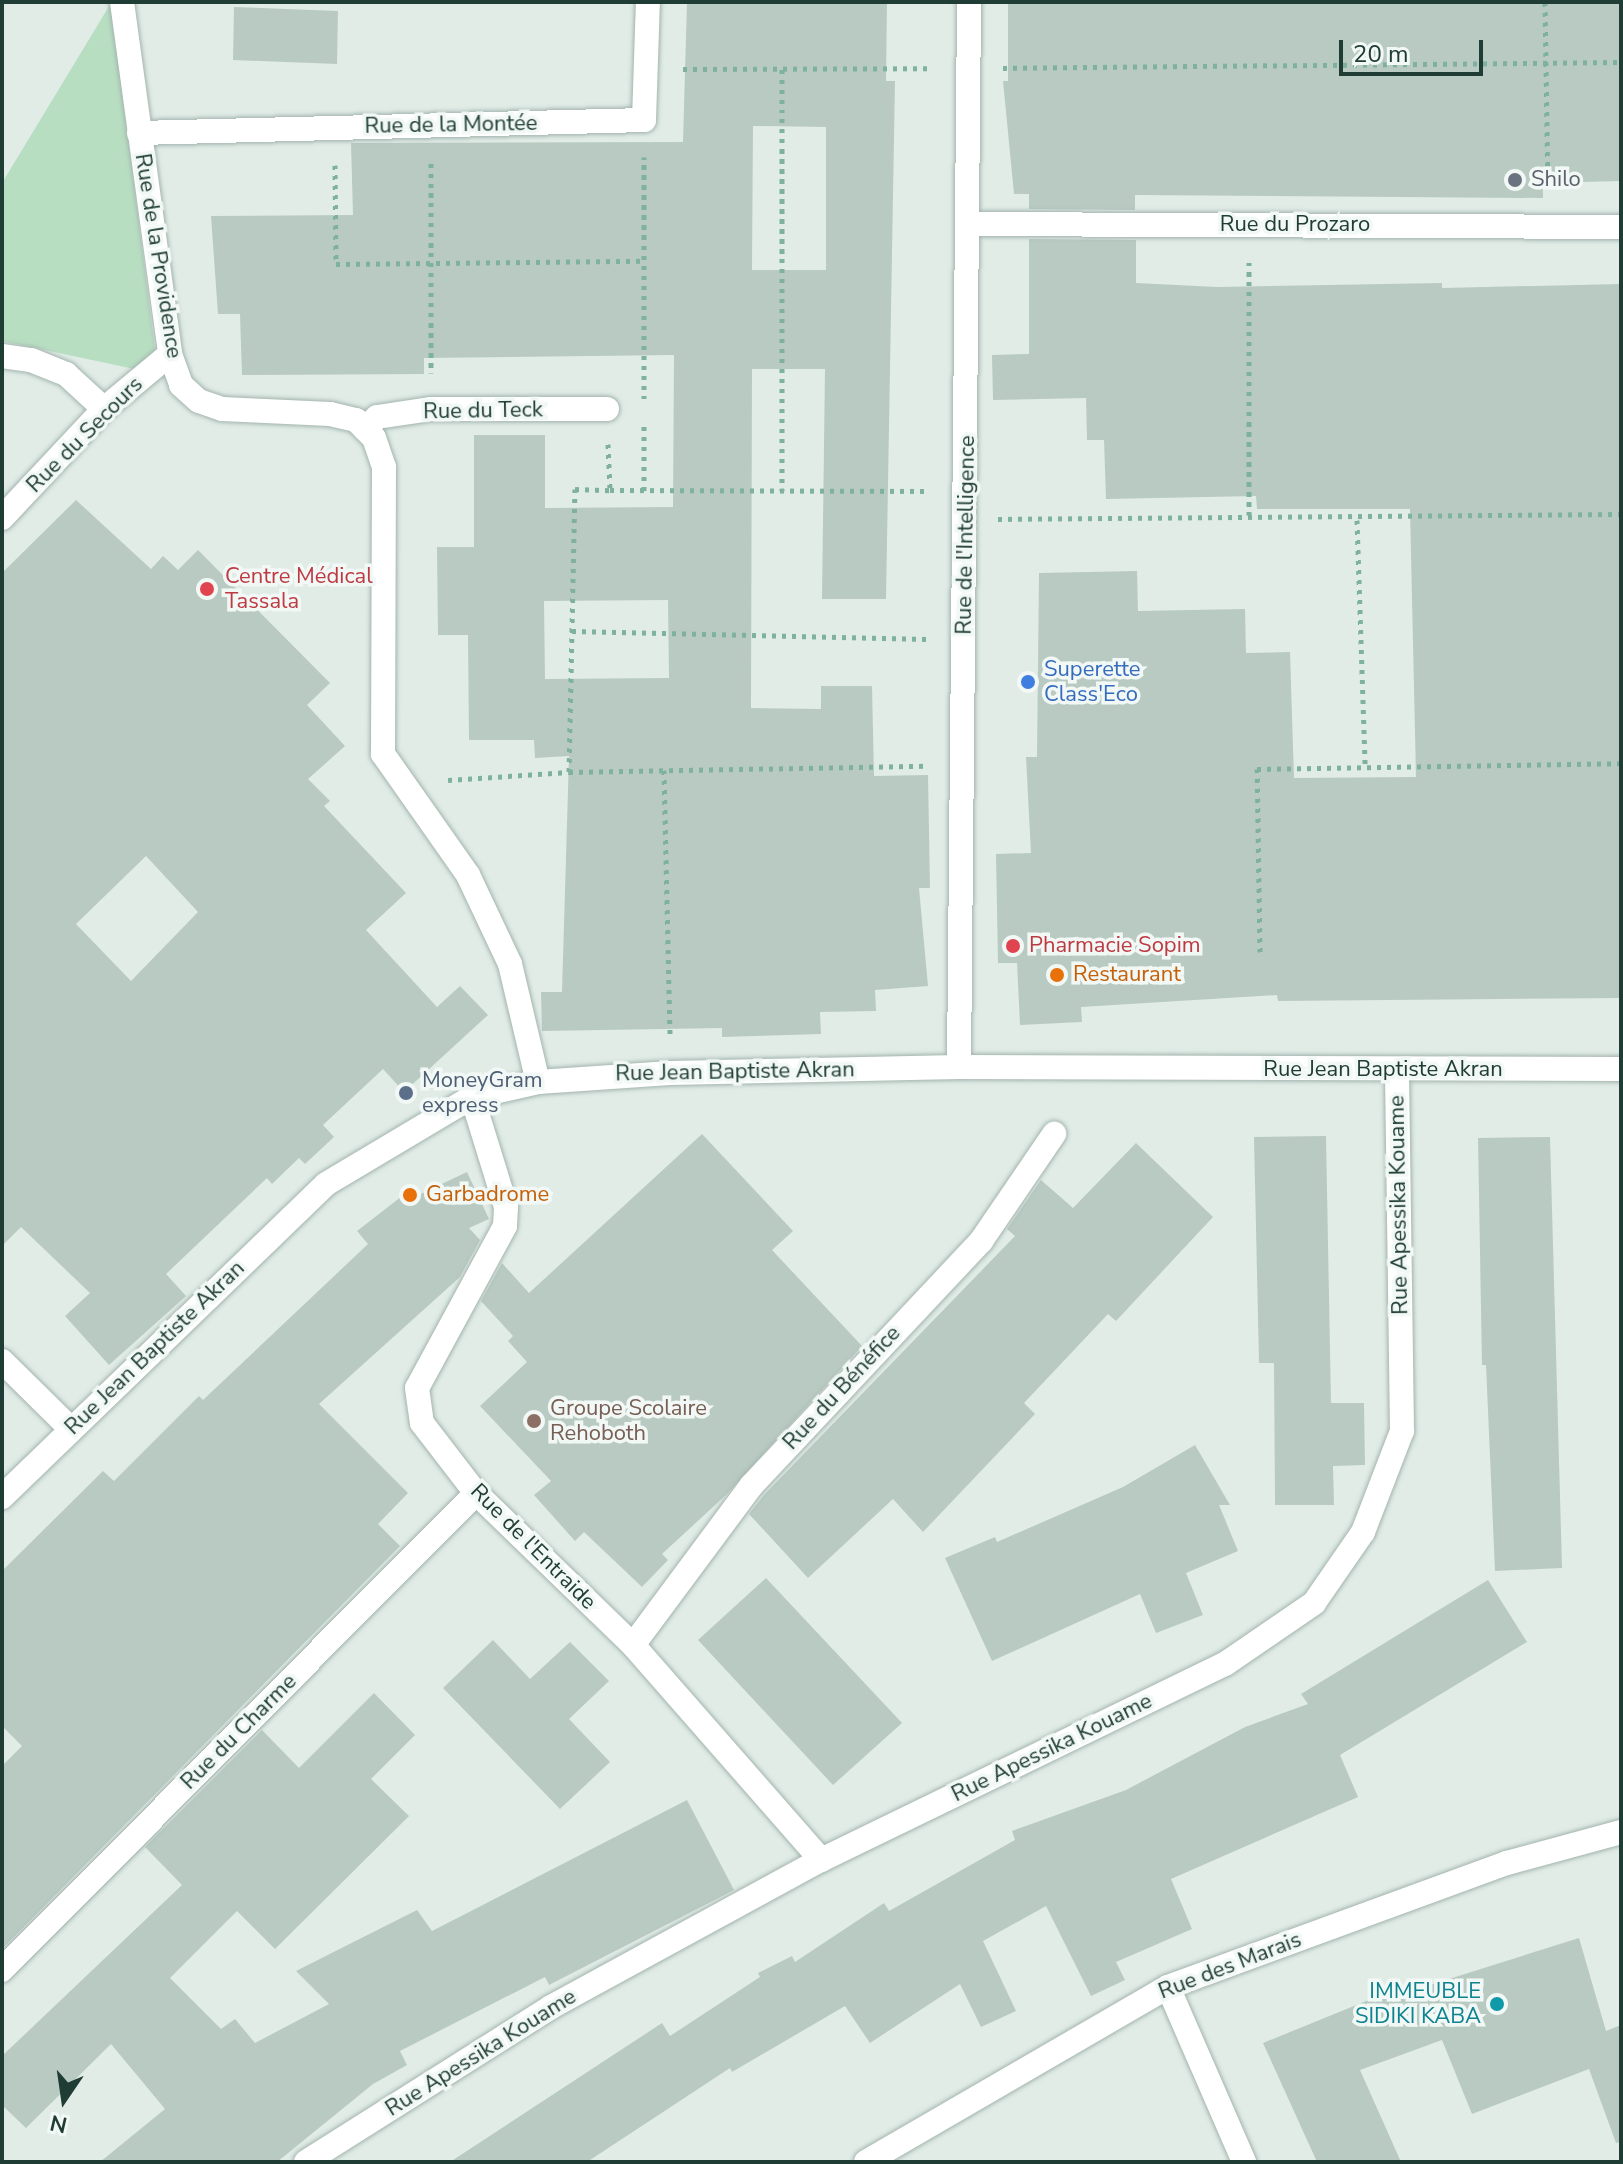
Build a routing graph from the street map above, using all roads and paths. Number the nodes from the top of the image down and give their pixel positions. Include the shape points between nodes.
1 (122, 2) edge
2 (648, 2) edge
3 (969, 2) edge
4 (1545, 2) edge
5 (1546, 62) junction
6 (1621, 62) edge
7 (969, 68) junction
8 (646, 69) junction
9 (782, 69) junction
10 (644, 120) junction
11 (431, 126) junction
12 (334, 128) junction
13 (139, 133) junction
14 (970, 224) junction
15 (1249, 225) junction
16 (1549, 227) junction
17 (1621, 227) edge
18 (645, 261) junction
19 (431, 263) junction
20 (170, 354) junction
21 (2, 356) edge
22 (104, 409) junction
23 (431, 409) junction
24 (607, 409) joint
25 (365, 429) junction
26 (610, 490) junction
27 (644, 491) junction
28 (782, 491) junction
29 (966, 491) junction
30 (1621, 514) edge
31 (1249, 515) junction
32 (2, 518) edge
33 (966, 519) junction
34 (1357, 520) junction
35 (572, 631) junction
36 (964, 640) junction
37 (1621, 763) edge
38 (963, 765) junction
39 (1365, 767) junction
40 (664, 770) junction
41 (569, 772) junction
42 (403, 784) junction
43 (1260, 952) dead end
44 (959, 1067) junction
45 (1621, 1069) edge
46 (1397, 1071) junction
47 (670, 1073) junction
48 (538, 1082) junction
49 (472, 1097) junction
50 (1054, 1134) dead end
51 (2, 1361) edge
52 (71, 1429) junction
53 (476, 1493) junction
54 (2, 1497) edge
55 (633, 1645) junction
56 (1621, 1832) edge
57 (821, 1860) junction
58 (2, 1970) edge
59 (1168, 1987) junction
60 (306, 2162) edge
61 (866, 2162) edge
62 (1244, 2162) edge

1 - 13 street, Rue de la Providence
2 - 8 street
3 - 7 street, Rue de l'Intelligence
4 - 5 path
5 - 6 path
5 - 7 path
5 - 16 path
7 - 9 path
7 - 14 street, Rue de l'Intelligence
8 - 9 path
8 - 10 street
9 - 28 path
10 - 11 street, Rue de la Montée
10 - 18 path
11 - 12 street, Rue de la Montée
11 - 19 path
12 - 13 street, Rue de la Montée
12 - 19 path via 336,264
13 - 20 street, Rue de la Providence
14 - 15 street, Rue du Prozaro
14 - 29 street, Rue de l'Intelligence
15 - 16 street, Rue du Prozaro
15 - 31 path
16 - 17 street, Rue du Prozaro
18 - 19 path
18 - 27 path
19 - 23 path
20 - 22 street, Rue du Secours
20 - 25 street, Rue de la Providence via 181,385 199,401 222,409 330,414 356,420
21 - 22 street via 31,360 66,374
22 - 32 street, Rue du Secours
23 - 24 street, Rue du Teck
23 - 25 street, Rue du Teck via 377,417
24 - 26 path
25 - 42 street via 374,438 384,467 383,754
26 - 27 path
26 - 35 path via 575,489
27 - 28 path
28 - 29 path
29 - 33 street, Rue de l'Intelligence
30 - 34 path
31 - 33 path
31 - 34 path
33 - 36 street, Rue de l'Intelligence
34 - 39 path
35 - 36 path
35 - 41 path
36 - 38 street, Rue de l'Intelligence
37 - 39 path
38 - 40 path
38 - 44 street, Rue de l'Intelligence
39 - 43 path via 1257,769
40 - 41 path
40 - 47 path
41 - 42 path
42 - 48 street via 468,875 510,964
44 - 46 street, Rue Jean Baptiste Akran
44 - 47 street, Rue Jean Baptiste Akran
45 - 46 street, Rue Jean Baptiste Akran
46 - 57 street, Rue Apessika Kouame via 1402,1431 1363,1532 1314,1603 1225,1664
47 - 48 street, Rue Jean Baptiste Akran
48 - 49 street, Rue Jean Baptiste Akran
49 - 52 street, Rue Jean Baptiste Akran via 326,1184
49 - 53 street, Rue de l'Entraide via 506,1207 505,1226 417,1388 417,1406 422,1423
50 - 55 street, Rue du Bénéfice via 981,1241 752,1485
51 - 52 street
52 - 54 street, Rue Jean Baptiste Akran
53 - 55 street, Rue de l'Entraide
53 - 58 street, Rue du Charme
55 - 57 street, Rue de l'Entraide
56 - 59 street, Rue des Marais via 1507,1863
57 - 60 street, Rue Apessika Kouame via 551,2007
59 - 61 street, Rue des Marais
59 - 62 street

